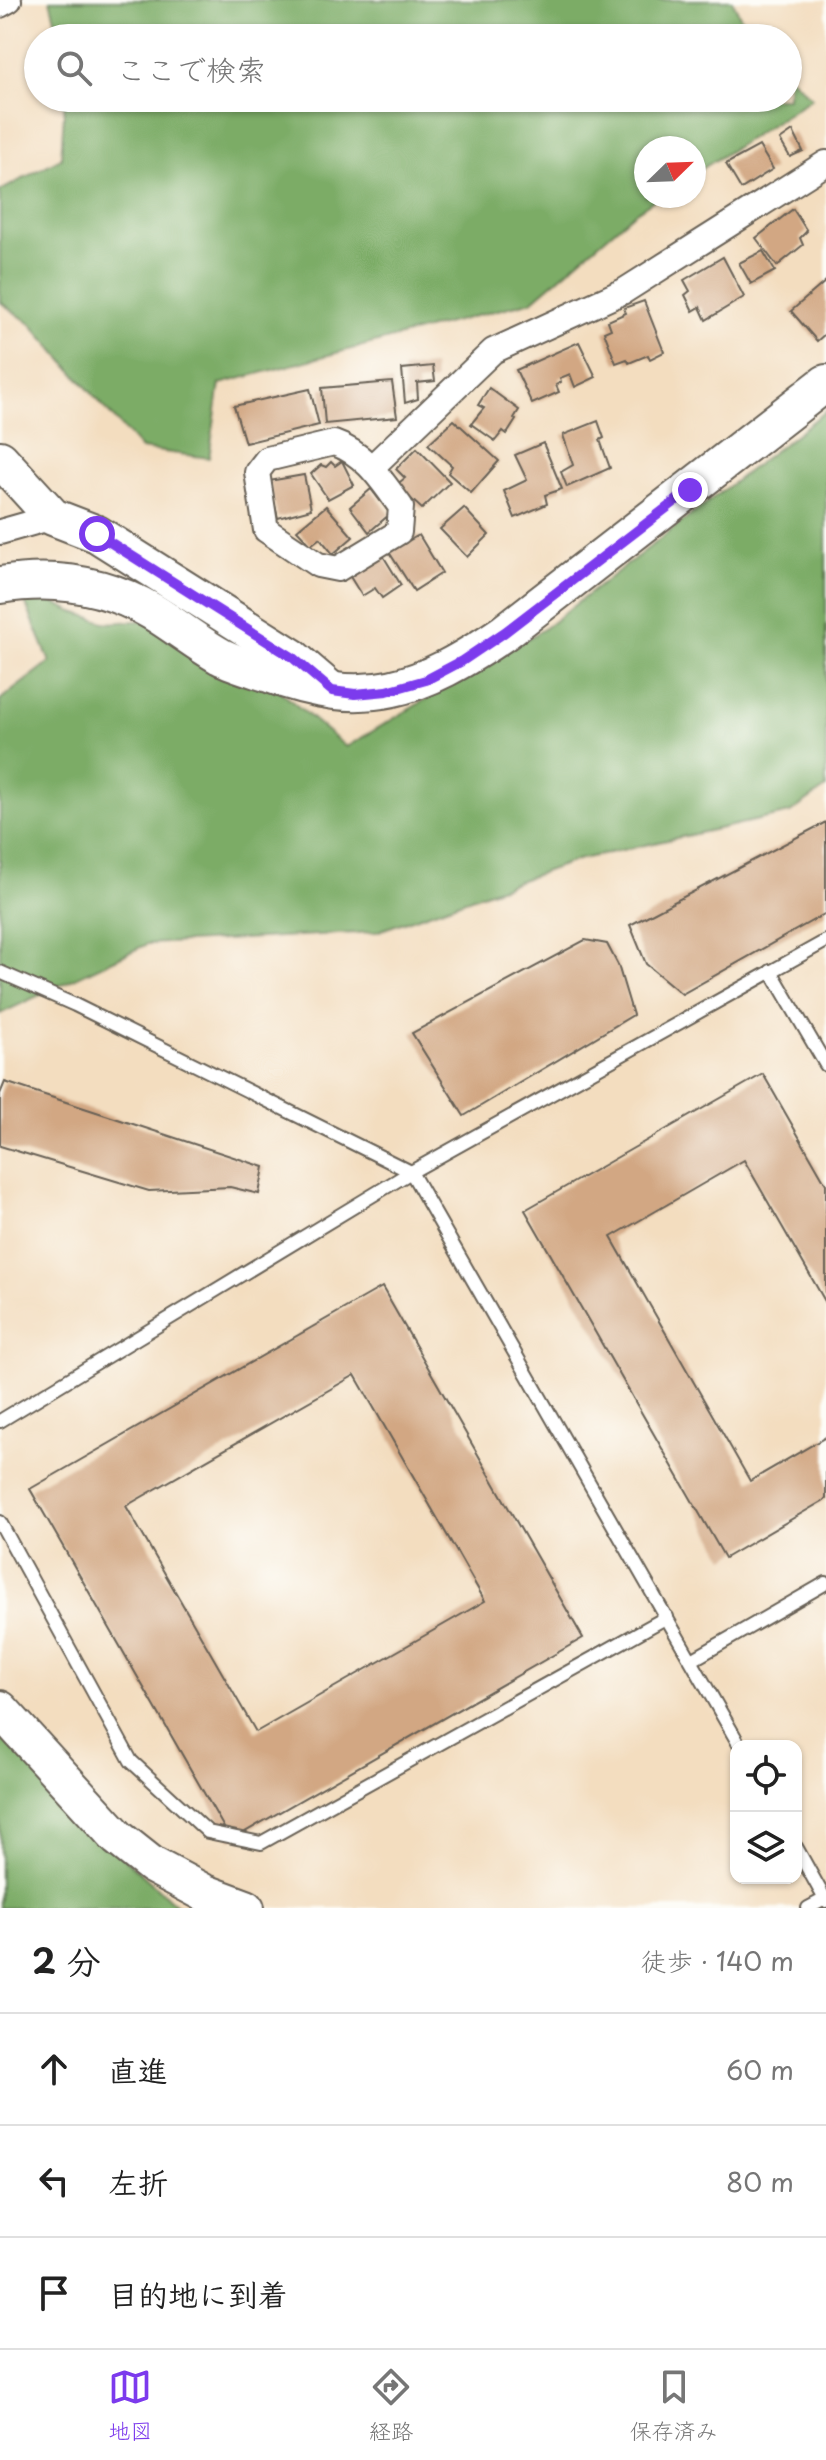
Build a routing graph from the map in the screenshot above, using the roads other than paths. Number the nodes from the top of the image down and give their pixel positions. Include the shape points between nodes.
1 (9, 0) edge
2 (0, 5) edge
3 (826, 163) edge
4 (826, 383) edge
5 (0, 459) edge
6 (372, 467) junction
7 (53, 517) junction
8 (0, 532) edge
9 (0, 585) edge
10 (332, 691) junction
11 (826, 941) edge
12 (771, 971) junction
13 (0, 972) edge
14 (826, 1065) edge
15 (411, 1172) junction
16 (0, 1421) edge
17 (0, 1522) edge
18 (826, 1583) edge
19 (667, 1617) junction
20 (692, 1660) junction
21 (0, 1709) edge
22 (737, 1740) edge
23 (802, 1858) edge
24 (825, 1900) edge
25 (246, 1908) edge
26 (808, 1908) edge

1 - 2 street
3 - 6 street via 624,291 493,351
4 - 10 street via 462,661 426,680 387,691
5 - 7 street
6 - 6 street via 334,443 267,459 257,472 266,530 318,565 338,569 399,532 401,507
7 - 8 street
7 - 10 street via 97,534 292,657
9 - 10 street via 48,581 101,587 222,657 287,682
11 - 12 lane
12 - 14 lane
12 - 15 lane
13 - 15 lane
15 - 16 lane
15 - 19 lane
17 - 19 lane via 131,1761 208,1832 261,1843
18 - 20 lane
19 - 20 lane
20 - 22 lane
21 - 25 street via 118,1838 152,1865
23 - 24 lane
24 - 26 lane

